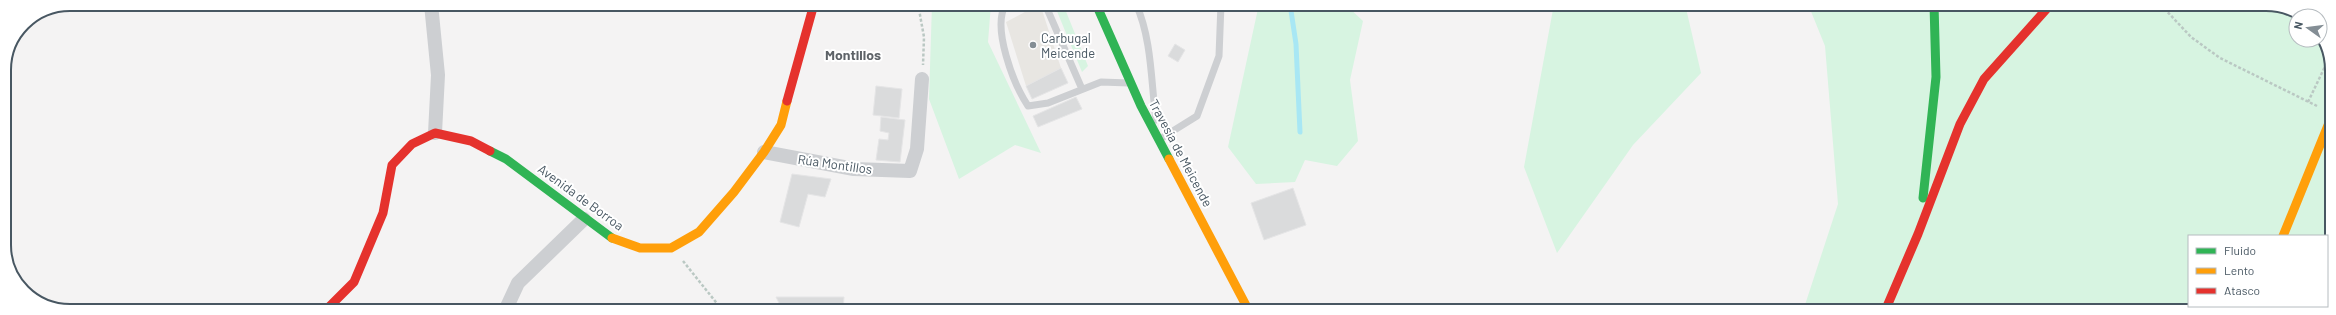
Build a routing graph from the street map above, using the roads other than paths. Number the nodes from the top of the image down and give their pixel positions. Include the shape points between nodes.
1 (432, 11) edge
2 (812, 11) edge
3 (1005, 11) edge
4 (1048, 11) edge
5 (1099, 11) edge
6 (1139, 11) edge
7 (1221, 11) edge
8 (1935, 11) edge
9 (2045, 11) edge
10 (922, 79) road end
11 (1130, 83) junction
12 (1082, 89) junction
13 (434, 133) junction
14 (2325, 133) edge
15 (1159, 140) junction
16 (764, 152) junction
17 (2301, 218) dead end
18 (584, 219) junction
19 (1918, 234) junction
20 (2283, 235) edge
21 (2289, 235) edge
22 (334, 304) edge
23 (508, 304) edge
24 (1245, 304) edge
25 (1888, 304) edge

1 - 13 street via 438,75
2 - 16 main road via 781,125
3 - 12 lane via 1001,36 1017,89 1028,106 1048,102
4 - 12 lane
5 - 11 main road, Travesía de Meicende
6 - 15 lane via 1148,54
7 - 15 lane via 1219,56 1197,116
8 - 19 main road via 1936,94
9 - 19 main road via 1984,80 1960,124
10 - 16 street, Rúa Montillos via 917,148 910,171 854,169
11 - 12 lane via 1101,82
11 - 15 main road, Travesía de Meicende
13 - 18 main road, Avenida de Borroa via 471,141 506,159
13 - 22 main road via 412,144 392,165 383,213 354,282
14 - 20 main road
15 - 24 main road, Travesía de Meicende
16 - 18 main road, Avenida de Borroa via 699,232 672,248 640,248 613,239
17 - 21 main road
18 - 23 street via 518,282
19 - 25 main road

